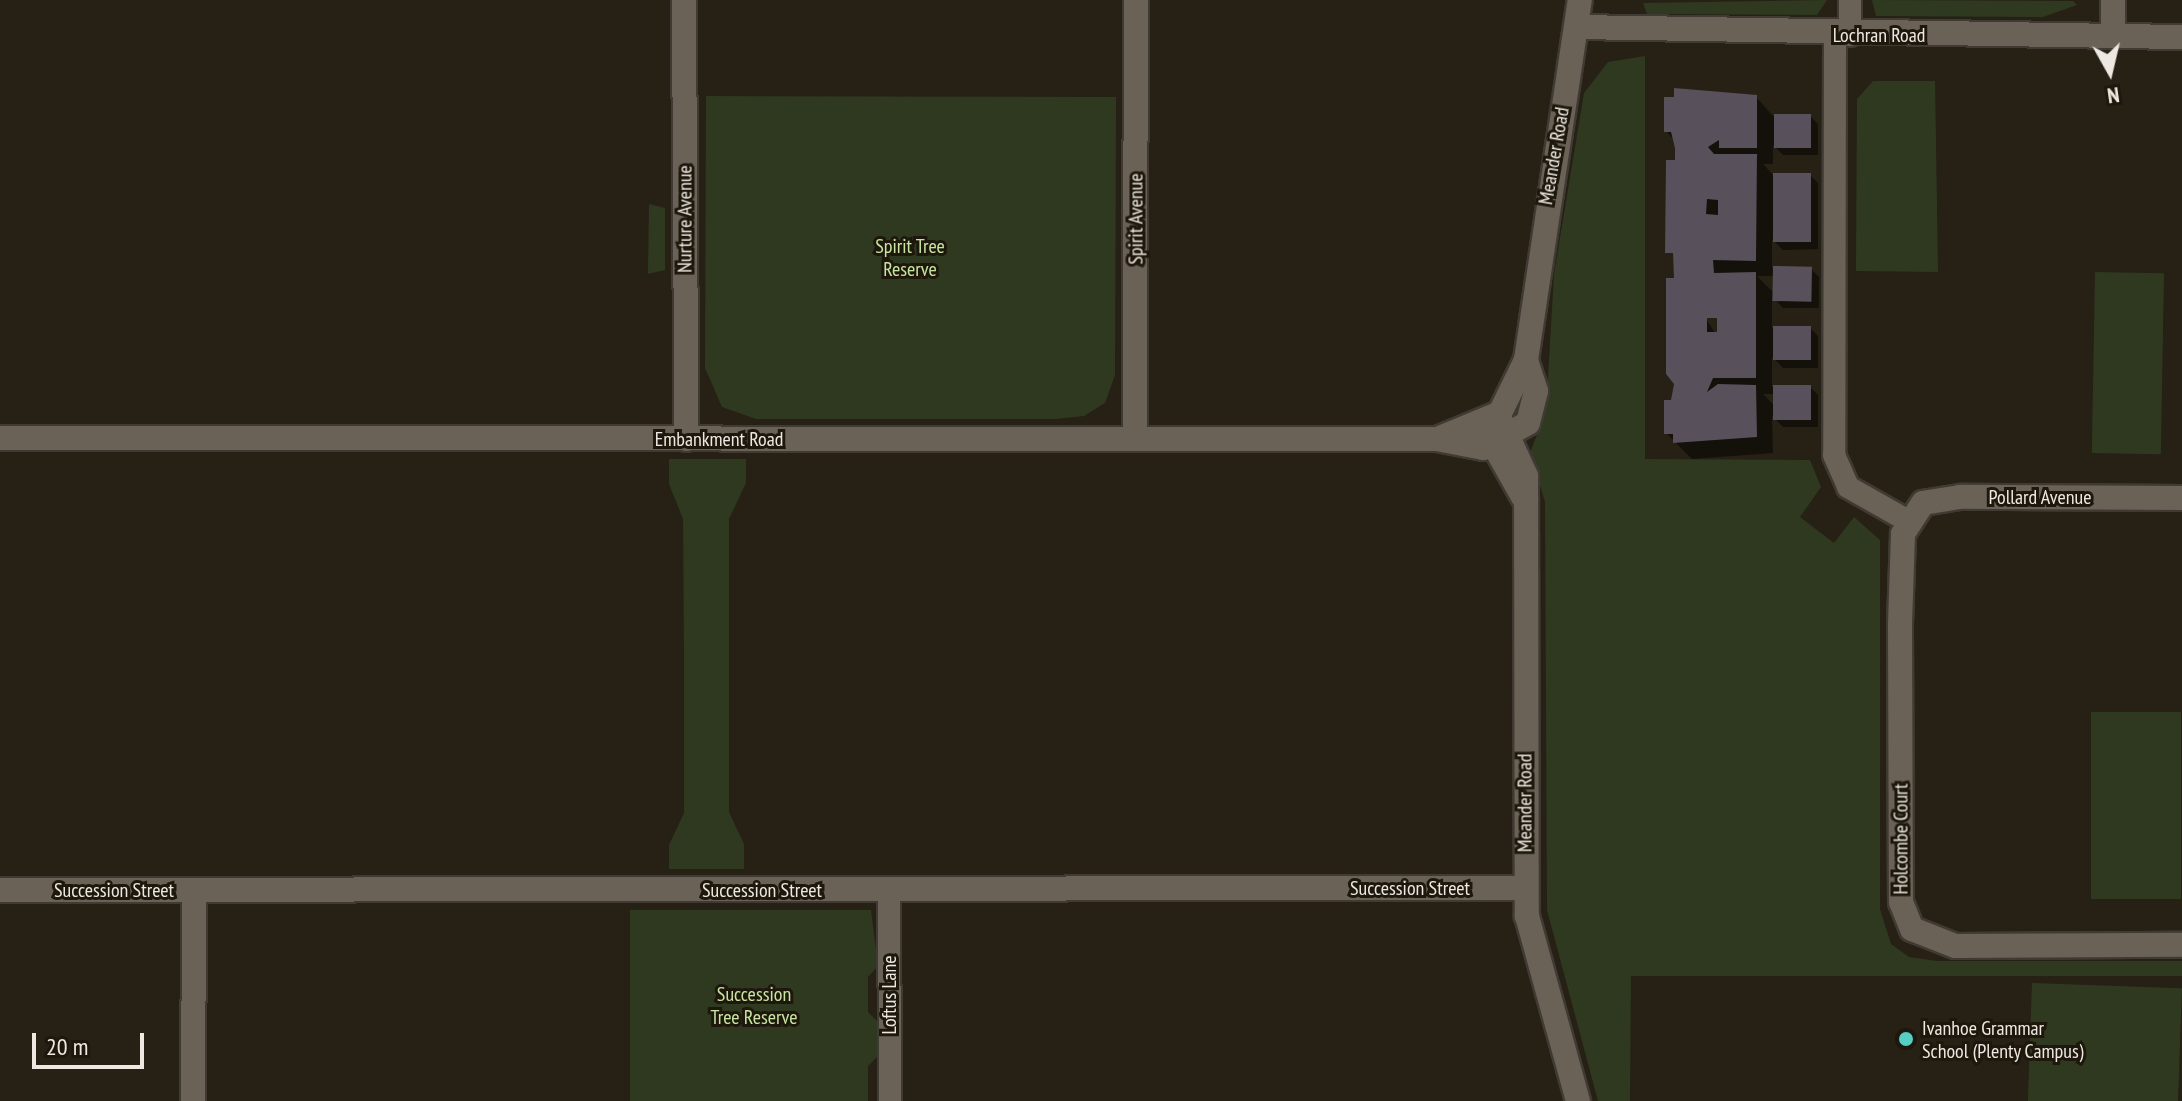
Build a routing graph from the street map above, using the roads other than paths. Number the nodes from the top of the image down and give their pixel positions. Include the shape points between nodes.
1 (684, 0) edge
2 (1136, 0) edge
3 (1580, 0) edge
4 (1850, 0) edge
5 (2113, 0) edge
6 (1576, 27) junction
7 (1843, 34) junction
8 (2113, 36) junction
9 (2182, 37) edge
10 (1526, 360) junction
11 (1491, 419) junction
12 (0, 438) edge
13 (686, 439) junction
14 (1135, 439) junction
15 (1437, 439) junction
16 (1500, 443) junction
17 (2182, 498) edge
18 (1908, 521) junction
19 (1524, 888) junction
20 (889, 889) junction
21 (0, 890) edge
22 (194, 890) junction
23 (2182, 945) edge
24 (193, 1101) edge
25 (890, 1101) edge
26 (1578, 1101) edge

1 - 13 street, Nurture Avenue
2 - 14 street, Spirit Avenue
3 - 6 street, Meander Road
4 - 7 lane
5 - 8 street
6 - 7 street, Lochran Road
6 - 10 street, Meander Road
7 - 8 street, Lochran Road
7 - 18 lane via 1834,455 1848,487
8 - 9 street, Lochran Road
10 - 11 street, Meander Road
10 - 16 street, Meander Road via 1534,410
11 - 15 street
11 - 16 street, Meander Road
12 - 13 street, Embankment Road
13 - 14 street, Embankment Road
14 - 15 street, Embankment Road
15 - 16 street via 1462,449
16 - 19 street, Meander Road via 1526,476
17 - 18 street, Pollard Avenue via 1960,497 1923,503
18 - 23 street, Holcombe Court via 1900,612 1907,921 1928,941 1955,946
19 - 20 street, Succession Street
19 - 26 street, Meander Road via 1532,946
20 - 22 street, Succession Street
20 - 25 lane, Loftus Lane
21 - 22 street, Succession Street
22 - 24 street

